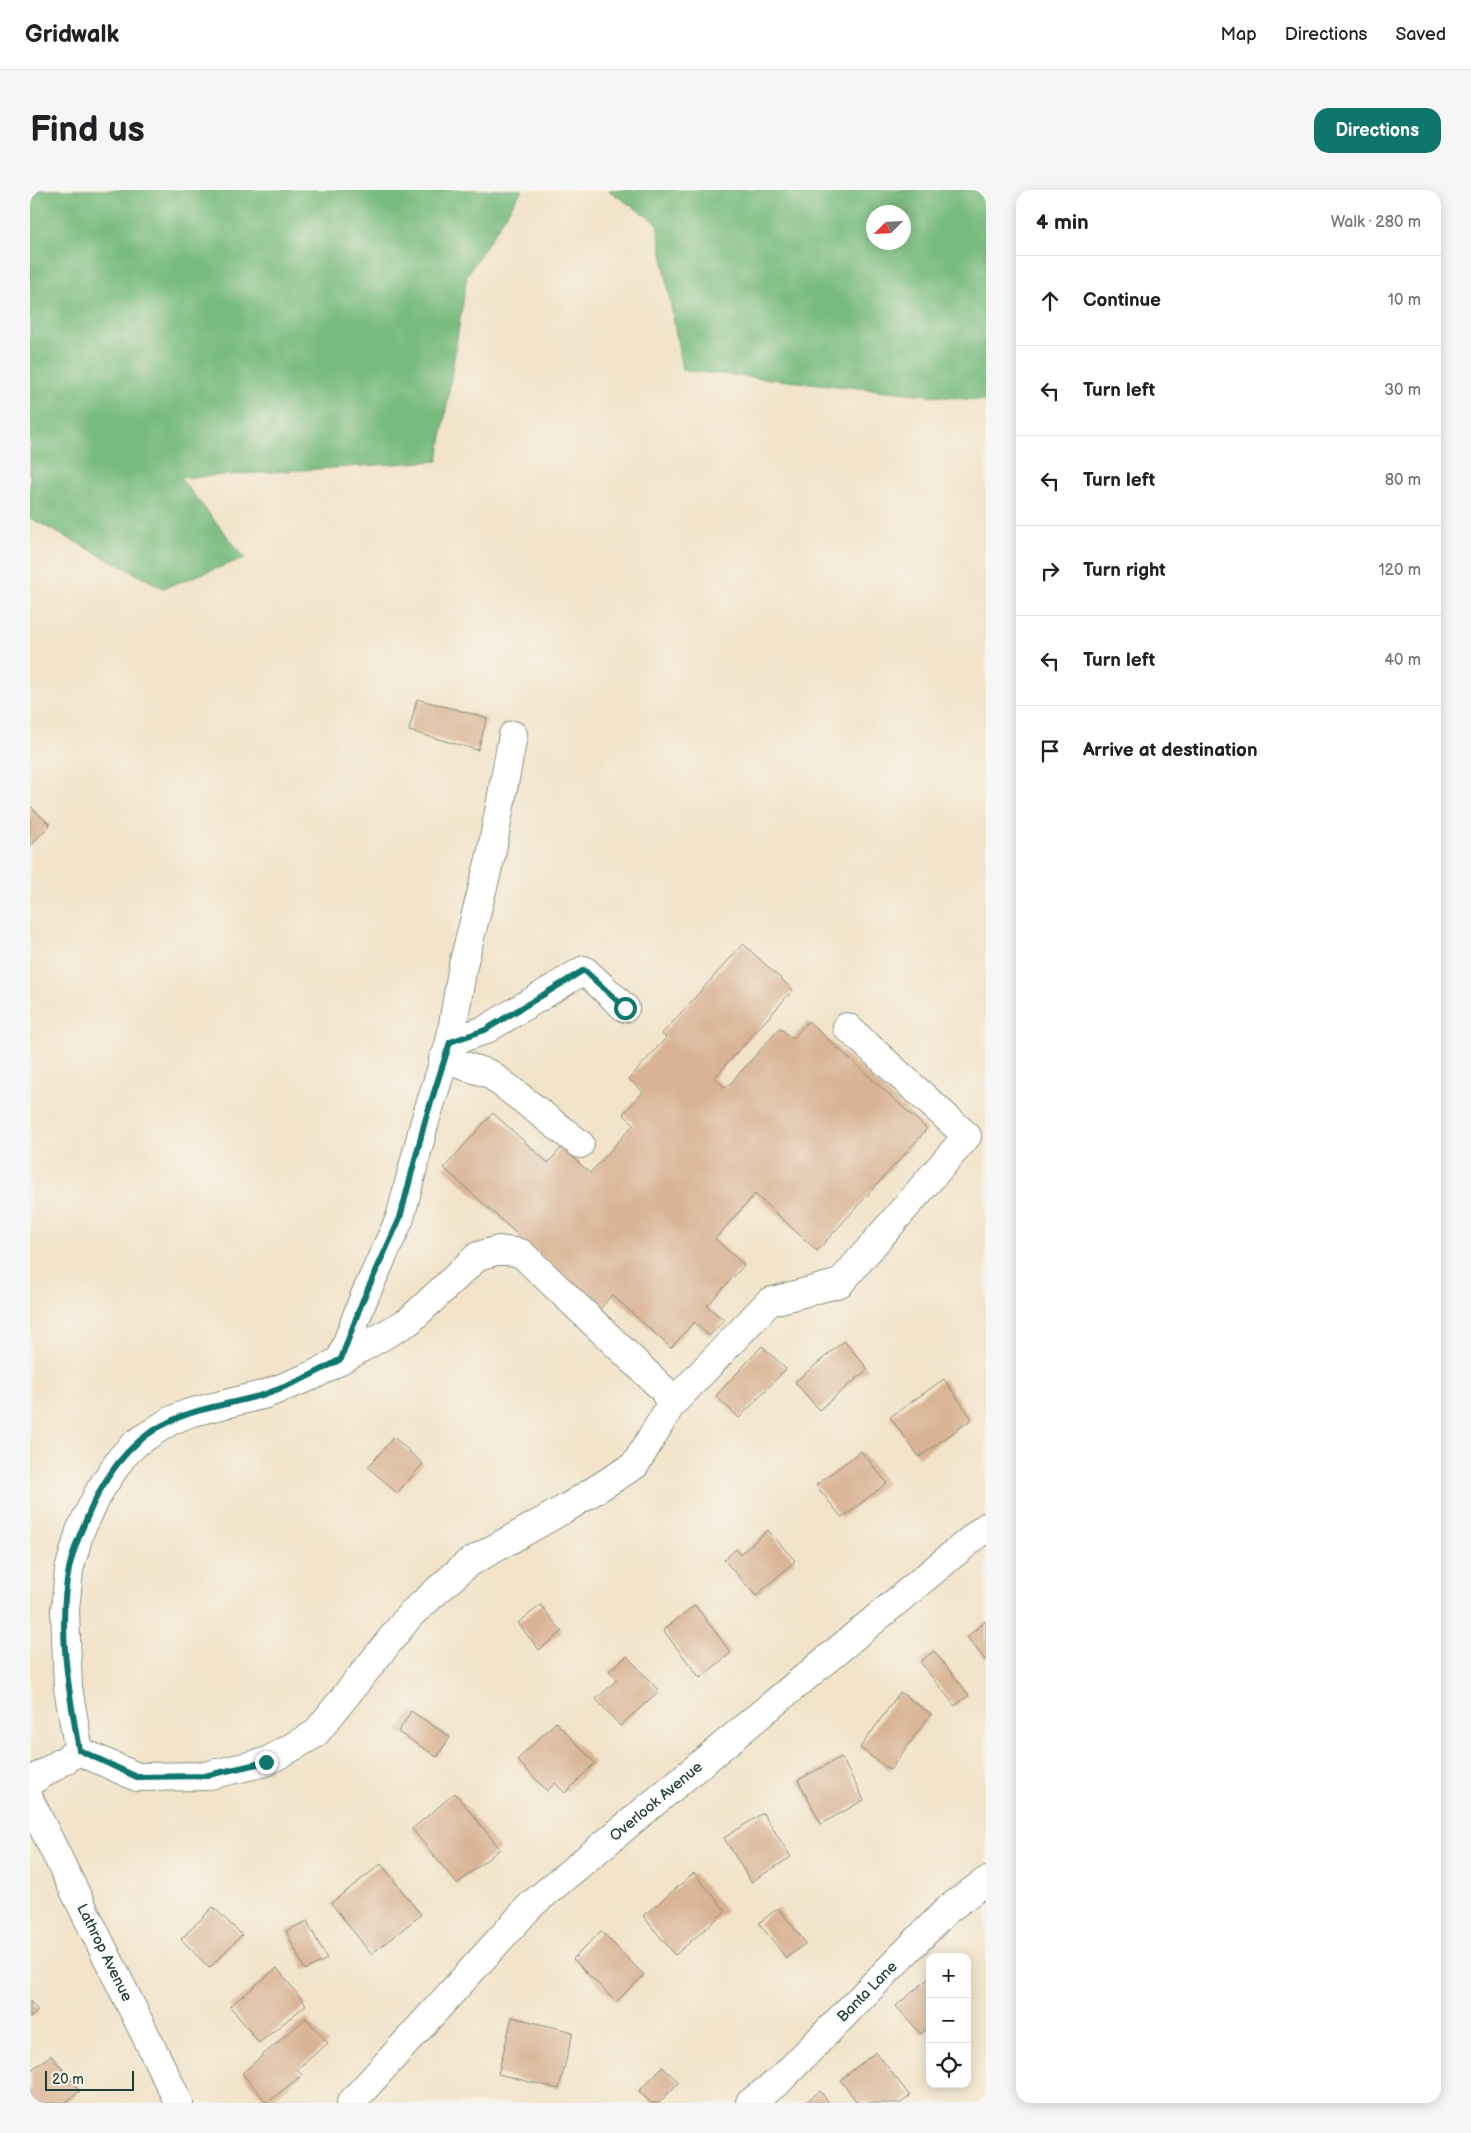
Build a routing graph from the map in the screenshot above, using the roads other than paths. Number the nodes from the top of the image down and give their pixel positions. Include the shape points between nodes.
1 (513, 735) dead end
2 (625, 1008) dead end
3 (847, 1027) dead end
4 (447, 1051) junction
5 (580, 1144) dead end
6 (341, 1359) junction
7 (671, 1405) junction
8 (986, 1527) edge
9 (79, 1750) junction
10 (30, 1782) edge
11 (30, 1801) edge
12 (986, 1881) edge
13 (179, 2103) edge
14 (350, 2103) edge
15 (750, 2103) edge

1 - 4 street via 491,855 463,965
2 - 4 street via 584,970
3 - 7 street via 967,1136 840,1283 769,1302
4 - 5 street via 490,1074
4 - 6 street via 400,1218 362,1302
6 - 7 street via 409,1321 478,1256 499,1250 521,1253 663,1390
6 - 9 street via 266,1394 189,1413 170,1421 136,1443 110,1473 80,1531 69,1570 65,1610 68,1688
7 - 9 street via 635,1465 467,1564 411,1614 315,1734 307,1739 266,1762 204,1776 137,1777
8 - 14 street, Overlook Avenue via 531,1905
9 - 10 street
11 - 13 street, Lathrop Avenue
12 - 15 street, Banta Lane via 947,1910 779,2081

